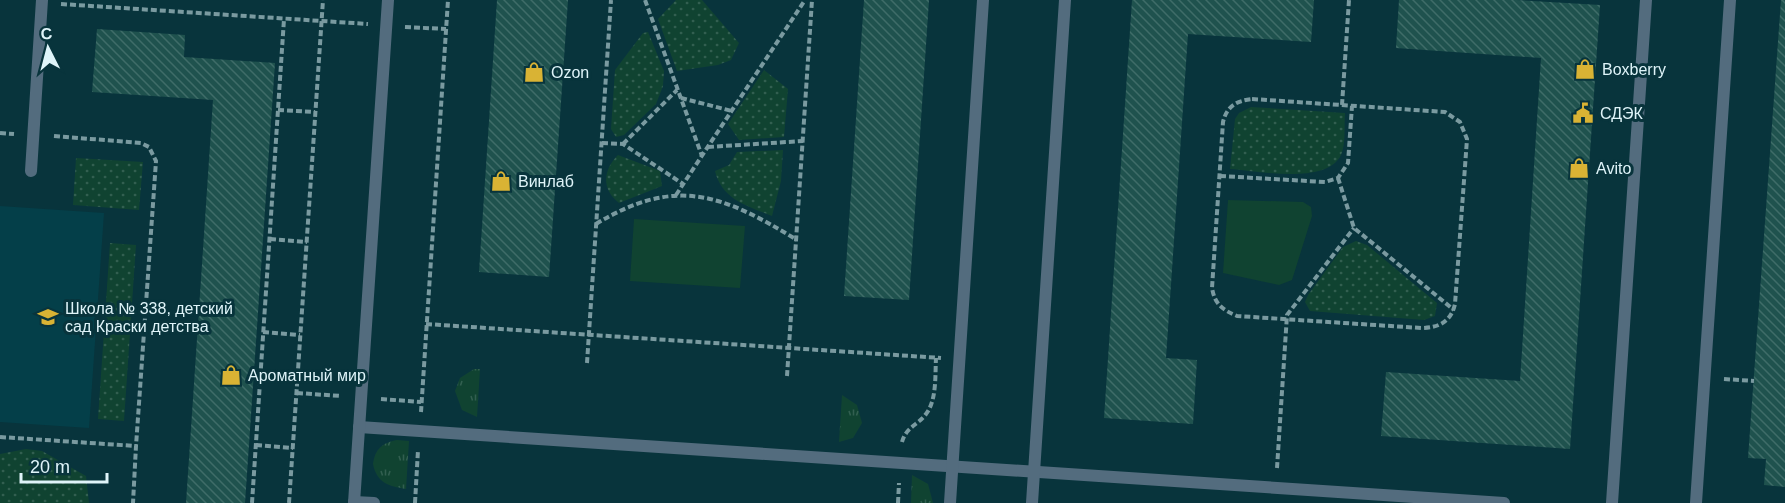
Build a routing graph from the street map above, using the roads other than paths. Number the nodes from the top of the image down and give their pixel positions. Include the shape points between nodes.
1 (388, 0) edge
2 (983, 0) edge
3 (1065, 0) edge
4 (1646, 0) edge
5 (1730, 0) edge
6 (42, 1) edge
7 (31, 171) dead end
8 (359, 427) junction
9 (953, 466) junction
10 (1034, 472) junction
11 (354, 502) edge
12 (375, 503) edge
13 (950, 503) edge
14 (1032, 503) edge
15 (1504, 503) edge
16 (1612, 503) edge
17 (1696, 503) edge

1 - 8 lane
2 - 9 lane
3 - 10 lane
4 - 16 lane
5 - 17 lane
6 - 7 lane
8 - 9 lane
8 - 11 lane
9 - 10 lane
9 - 13 lane
10 - 14 lane
10 - 15 lane
11 - 12 lane

